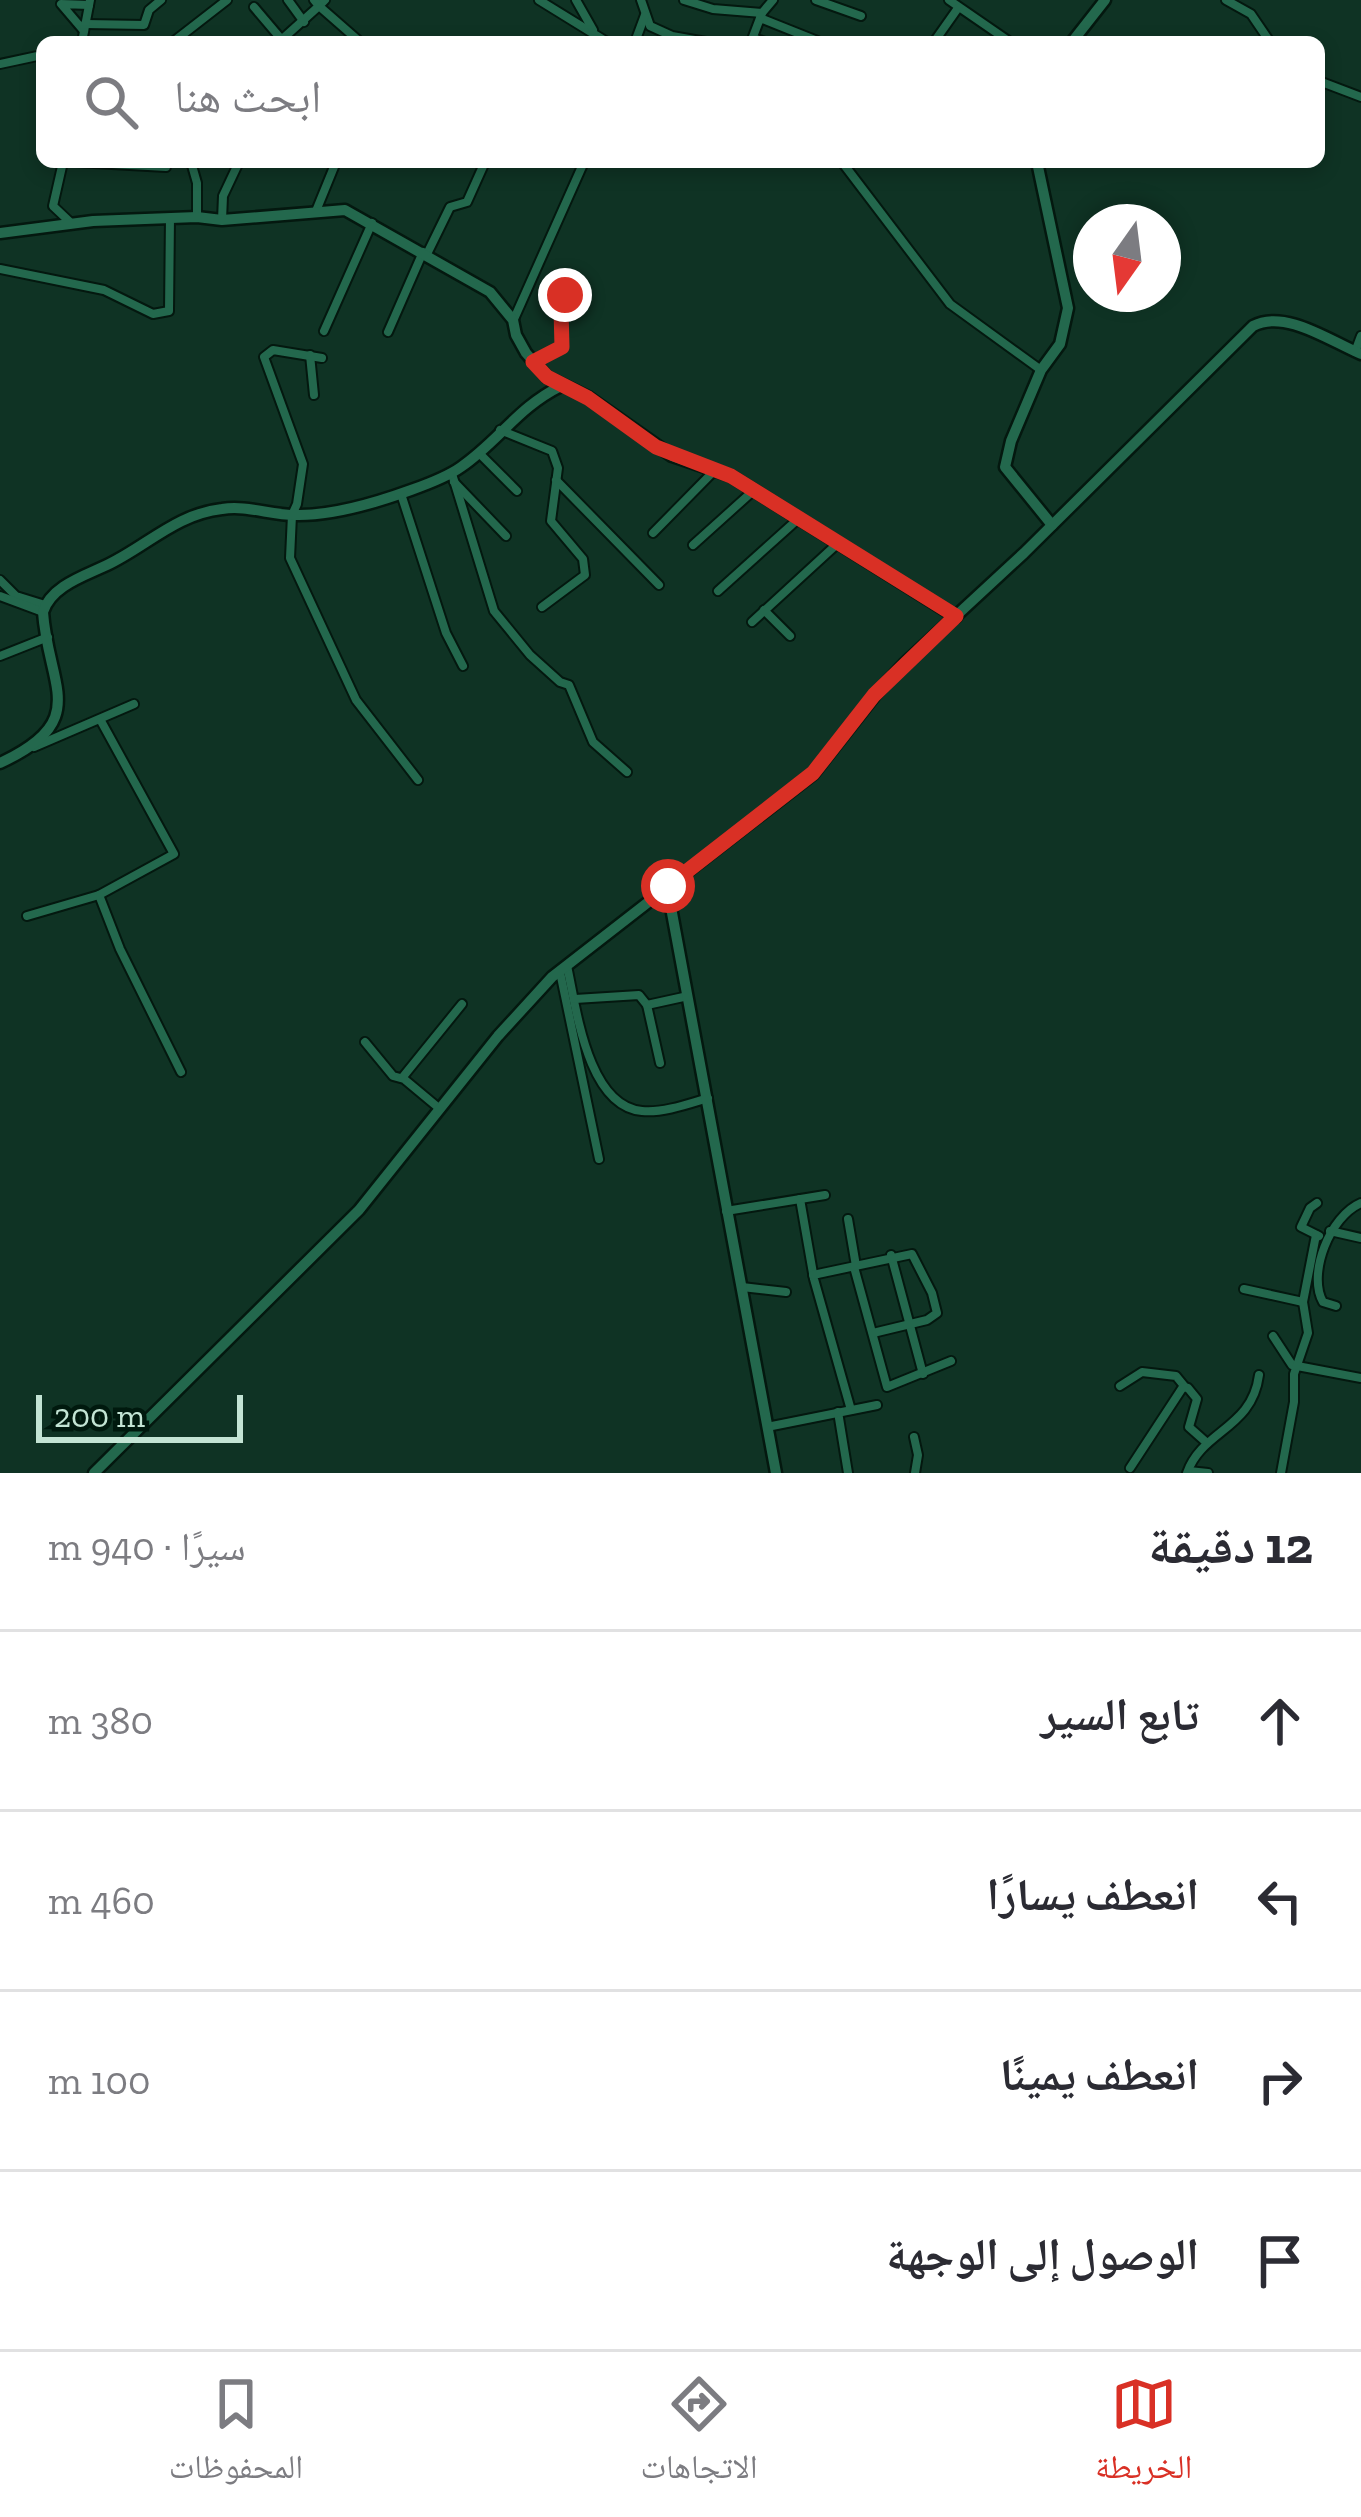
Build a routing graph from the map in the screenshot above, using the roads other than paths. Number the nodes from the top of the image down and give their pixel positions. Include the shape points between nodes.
1 (161, 0) edge
2 (227, 0) edge
3 (288, 0) edge
4 (539, 0) edge
5 (576, 0) edge
6 (641, 0) edge
7 (684, 0) edge
8 (773, 0) edge
9 (816, 0) edge
10 (949, 0) edge
11 (1106, 0) edge
12 (1226, 0) edge
13 (1251, 0) edge
14 (64, 2) edge
15 (319, 2) edge
16 (90, 3) edge
17 (254, 7) dead end
18 (958, 8) junction
19 (646, 12) junction
20 (1251, 14) junction
21 (761, 16) junction
22 (861, 16) dead end
23 (304, 22) junction
24 (593, 31) junction
25 (84, 32) edge
26 (181, 36) edge
27 (276, 36) edge
28 (286, 36) edge
29 (354, 36) edge
30 (599, 36) edge
31 (637, 36) edge
32 (672, 36) edge
33 (754, 36) edge
34 (806, 36) edge
35 (938, 36) edge
36 (993, 36) edge
37 (1077, 36) edge
38 (1266, 36) edge
39 (0, 50) edge
40 (36, 56) edge
41 (4, 63) edge
42 (1325, 83) edge
43 (1361, 97) edge
44 (62, 168) edge
45 (193, 168) edge
46 (236, 168) edge
47 (334, 168) edge
48 (482, 168) edge
49 (581, 168) edge
50 (847, 168) edge
51 (1038, 168) edge
52 (316, 211) junction
53 (197, 217) junction
54 (170, 218) junction
55 (222, 220) junction
56 (373, 223) junction
57 (72, 224) junction
58 (0, 233) edge
59 (425, 253) junction
60 (0, 269) edge
61 (575, 287) dead end
62 (513, 320) junction
63 (324, 332) dead end
64 (388, 332) dead end
65 (1361, 337) edge
66 (1358, 353) edge
67 (310, 354) junction
68 (322, 358) dead end
69 (533, 362) junction
70 (1041, 370) junction
71 (561, 386) junction
72 (314, 395) dead end
73 (500, 430) junction
74 (479, 453) junction
75 (715, 469) junction
76 (453, 477) junction
77 (556, 480) junction
78 (518, 490) dead end
79 (753, 491) junction
80 (400, 494) junction
81 (292, 515) junction
82 (796, 520) junction
83 (1052, 525) junction
84 (653, 533) dead end
85 (506, 536) dead end
86 (836, 544) junction
87 (693, 545) dead end
88 (0, 580) edge
89 (659, 585) dead end
90 (718, 591) dead end
91 (0, 596) edge
92 (542, 607) dead end
93 (44, 609) junction
94 (764, 610) junction
95 (956, 616) junction
96 (752, 622) dead end
97 (790, 636) dead end
98 (48, 637) junction
99 (0, 656) edge
100 (464, 666) dead end
101 (134, 704) dead end
102 (101, 721) junction
103 (34, 747) junction
104 (0, 763) edge
105 (627, 772) dead end
106 (418, 780) dead end
107 (668, 886) junction
108 (99, 896) junction
109 (27, 916) dead end
110 (563, 968) junction
111 (688, 996) junction
112 (570, 998) junction
113 (462, 1004) dead end
114 (647, 1005) junction
115 (365, 1042) dead end
116 (660, 1063) dead end
117 (181, 1072) dead end
118 (401, 1079) junction
119 (708, 1098) junction
120 (440, 1109) junction
121 (599, 1159) dead end
122 (824, 1195) dead end
123 (800, 1199) junction
124 (1317, 1203) dead end
125 (1361, 1203) edge
126 (726, 1211) junction
127 (848, 1219) dead end
128 (1316, 1235) junction
129 (1328, 1235) junction
130 (1361, 1238) edge
131 (891, 1255) junction
132 (855, 1266) junction
133 (813, 1275) junction
134 (740, 1286) junction
135 (1244, 1289) dead end
136 (786, 1292) dead end
137 (1303, 1302) junction
138 (1336, 1306) dead end
139 (911, 1324) junction
140 (873, 1333) junction
141 (1273, 1336) dead end
142 (951, 1361) dead end
143 (1298, 1367) junction
144 (923, 1374) junction
145 (1259, 1376) dead end
146 (1361, 1378) edge
147 (1120, 1386) dead end
148 (1185, 1387) junction
149 (877, 1405) dead end
150 (851, 1410) junction
151 (838, 1412) junction
152 (767, 1427) junction
153 (914, 1437) dead end
154 (1207, 1443) junction
155 (1130, 1468) dead end
156 (1188, 1472) edge
157 (94, 1473) edge
158 (776, 1473) edge
159 (848, 1473) edge
160 (915, 1473) edge
161 (1208, 1473) edge
162 (1281, 1473) edge

1 - 25 street via 144,25
2 - 26 street
3 - 23 street
4 - 24 street
5 - 24 street
6 - 19 street
7 - 21 street
8 - 21 street
9 - 22 street
10 - 18 street
11 - 37 street
12 - 20 street
13 - 20 street
14 - 16 street
14 - 25 street
15 - 23 street
15 - 29 street
16 - 25 street
17 - 27 street
18 - 35 street
18 - 36 street
19 - 31 street
19 - 32 street via 650,26
20 - 38 street
21 - 33 street
21 - 34 street
23 - 28 street
24 - 30 street
39 - 41 street
40 - 41 street
42 - 43 street
44 - 57 street via 53,206
45 - 53 street
46 - 55 street
47 - 52 street
48 - 59 street via 467,202 450,207
49 - 62 street
50 - 70 street via 950,304
51 - 70 street via 1068,308 1060,344
52 - 55 street
52 - 56 street via 345,210
53 - 54 street
53 - 55 street
54 - 57 street
54 - 60 street via 171,290 162,314 104,290
56 - 59 street
56 - 63 street
57 - 58 street
59 - 62 street via 476,282
59 - 64 street
61 - 69 street via 562,301 562,347
62 - 69 street
65 - 66 street
66 - 83 street via 1285,322 1252,326
67 - 68 street
67 - 72 street
67 - 81 street via 273,350 264,357 303,464
69 - 71 street
70 - 83 street via 1005,467
71 - 73 street
71 - 75 street via 672,456
73 - 74 street
73 - 77 street via 552,451
74 - 76 street
74 - 78 street
75 - 79 street
75 - 84 street
76 - 80 street
76 - 85 street
76 - 105 street via 494,611 530,656 569,685 593,742
77 - 89 street
77 - 92 street via 551,521 583,559 585,575
79 - 82 street
79 - 87 street
80 - 81 street
80 - 100 street
81 - 93 street via 221,508 193,516 60,590
81 - 106 street via 290,558 344,677
82 - 86 street
82 - 90 street
83 - 95 street
86 - 94 street
86 - 95 street
88 - 93 street
91 - 93 street
93 - 98 street
94 - 96 street
94 - 97 street
95 - 107 street via 874,695 813,773
98 - 99 street
98 - 103 street via 60,701
101 - 102 street
102 - 103 street
102 - 108 street via 174,854
103 - 104 street
107 - 110 street
107 - 111 street
108 - 109 street
108 - 117 street
110 - 112 street
110 - 120 street
111 - 114 street
111 - 119 street
112 - 114 street via 632,994
112 - 119 street via 591,1064 627,1107 657,1111
112 - 121 street
113 - 118 street
114 - 116 street
115 - 118 street
118 - 120 street
119 - 126 street
120 - 157 street via 359,1210
122 - 123 street
123 - 126 street
123 - 133 street
124 - 128 street via 1300,1227
125 - 129 street
126 - 134 street
127 - 132 street
128 - 129 street
128 - 137 street
129 - 130 street
129 - 138 street via 1318,1293
131 - 132 street
131 - 139 street
131 - 139 street via 915,1257 938,1307 936,1316
132 - 133 street
132 - 140 street
133 - 150 street
134 - 136 street
134 - 152 street
135 - 137 street
137 - 143 street via 1308,1333
139 - 140 street
139 - 144 street
140 - 144 street via 887,1387
141 - 143 street
142 - 144 street
143 - 146 street
143 - 162 street
145 - 154 street via 1246,1413
147 - 148 street via 1142,1372 1176,1376
148 - 154 street via 1197,1399 1187,1424
148 - 155 street
149 - 150 street
150 - 151 street
151 - 152 street
151 - 159 street
152 - 158 street
153 - 160 street
154 - 156 street
156 - 161 street

